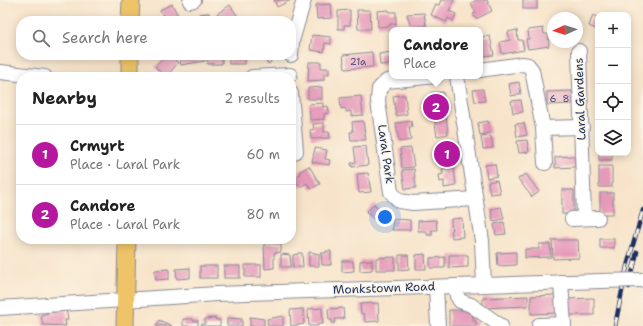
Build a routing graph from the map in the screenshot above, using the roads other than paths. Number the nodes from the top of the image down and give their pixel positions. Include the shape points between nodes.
1 (131, 0) edge
2 (304, 0) edge
3 (130, 16) edge
4 (296, 27) edge
5 (579, 51) dead end
6 (130, 60) edge
7 (291, 60) edge
8 (483, 70) edge
9 (0, 72) edge
10 (130, 72) edge
11 (290, 72) edge
12 (16, 74) edge
13 (407, 79) edge
14 (457, 79) edge
15 (582, 127) junction
16 (543, 128) junction
17 (545, 163) dead end
18 (475, 199) junction
19 (585, 219) dead end
20 (127, 244) edge
21 (643, 280) edge
22 (561, 282) junction
23 (484, 284) junction
24 (456, 286) junction
25 (436, 287) junction
26 (125, 300) junction
27 (0, 308) edge
28 (564, 325) edge
29 (125, 326) edge
30 (438, 326) edge
31 (500, 326) edge
32 (539, 326) edge

1 - 3 main road
2 - 4 street
5 - 15 street, Laral Gardens
6 - 10 main road
7 - 11 street
8 - 16 street via 528,65 532,70
9 - 12 street
13 - 18 street, Laral Park via 387,81 379,89 378,101 391,192 400,201 413,203
14 - 18 street
15 - 16 street
15 - 19 street, Laral Gardens
16 - 17 street
18 - 23 street via 482,241
20 - 26 main road
21 - 22 street, Monkstown Road, bridge
22 - 23 street, Monkstown Road
22 - 28 street
23 - 24 street, Monkstown Road
24 - 25 street, Monkstown Road
24 - 31 street via 460,301 472,305
25 - 26 street, Monkstown Road via 217,294
25 - 30 street
26 - 27 street, Monkstown Road
26 - 29 main road
28 - 32 street

